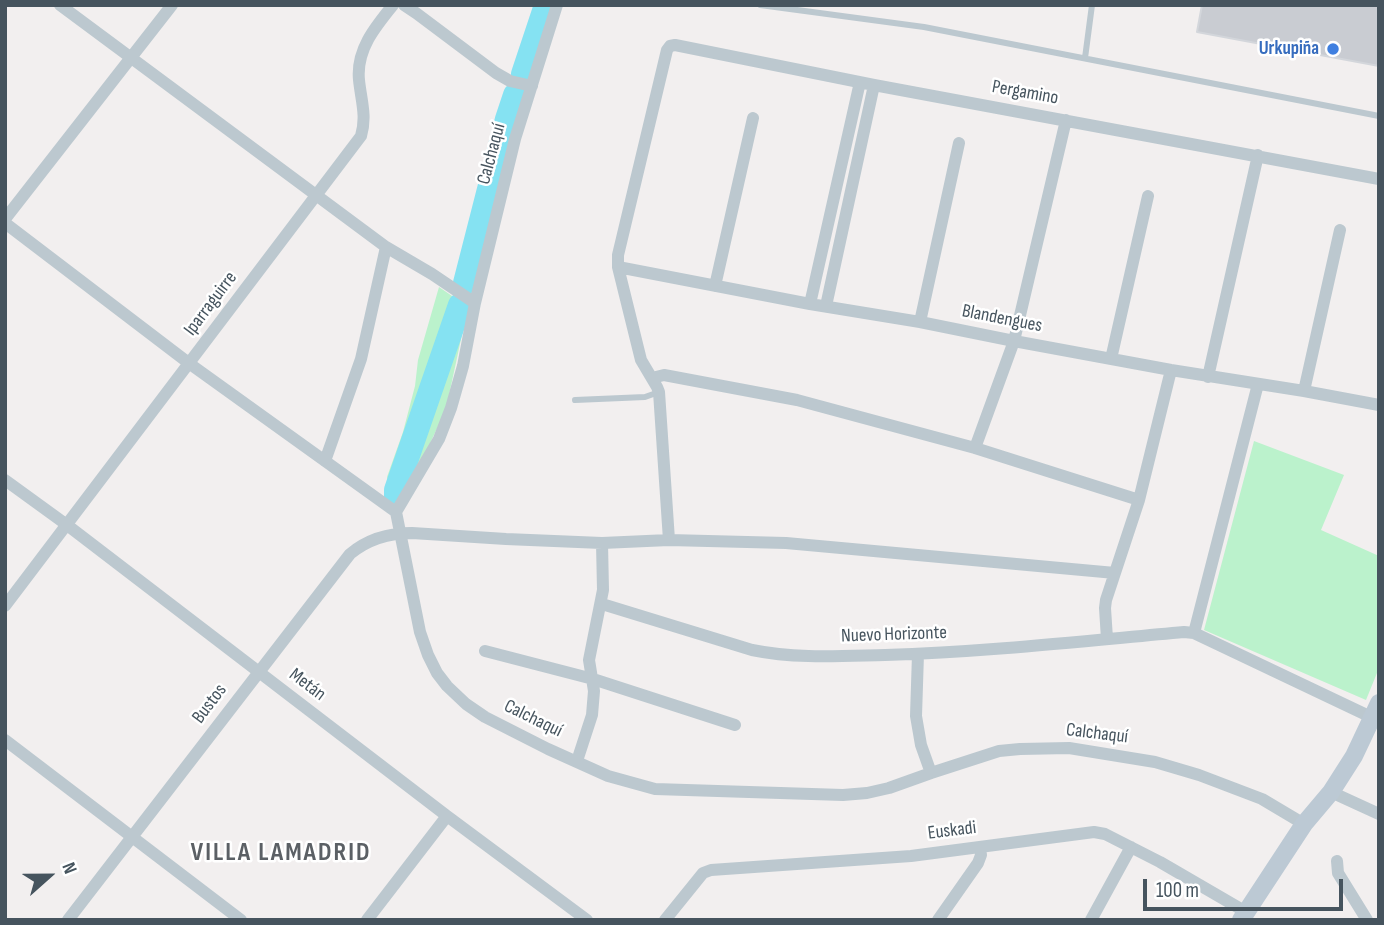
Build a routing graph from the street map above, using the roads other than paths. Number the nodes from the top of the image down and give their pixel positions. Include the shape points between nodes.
1 (60, 5) edge
2 (172, 5) edge
3 (393, 5) edge
4 (404, 5) edge
5 (556, 5) edge
6 (760, 5) edge
7 (831, 5) edge
8 (1092, 5) edge
9 (419, 9) edge
10 (828, 14) junction
11 (132, 58) junction
12 (1085, 58) junction
13 (860, 82) junction
14 (874, 85) junction
15 (532, 86) junction
16 (1379, 116) edge
17 (753, 118) dead end
18 (1066, 120) junction
19 (960, 143) dead end
20 (1258, 155) junction
21 (1379, 179) edge
22 (317, 195) junction
23 (1148, 196) dead end
24 (5, 221) edge
25 (1340, 230) dead end
26 (386, 247) junction
27 (618, 267) junction
28 (715, 286) junction
29 (475, 303) junction
30 (810, 304) junction
31 (826, 306) junction
32 (920, 322) junction
33 (1014, 341) junction
34 (1111, 359) junction
35 (190, 363) junction
36 (1171, 370) junction
37 (1208, 376) junction
38 (652, 378) junction
39 (1258, 384) junction
40 (1304, 391) junction
41 (659, 392) junction
42 (575, 400) dead end
43 (1379, 405) edge
44 (975, 448) junction
45 (325, 461) junction
46 (5, 480) edge
47 (1139, 500) junction
48 (396, 512) junction
49 (67, 525) junction
50 (400, 533) junction
51 (669, 540) junction
52 (603, 543) junction
53 (1115, 573) junction
54 (601, 604) junction
55 (5, 606) edge
56 (1195, 633) junction
57 (1107, 639) junction
58 (485, 651) dead end
59 (918, 654) junction
60 (259, 672) junction
61 (593, 679) junction
62 (1376, 710) edge
63 (735, 725) dead end
64 (5, 740) edge
65 (577, 761) junction
66 (931, 773) junction
67 (1331, 792) junction
68 (1379, 814) edge
69 (447, 816) junction
70 (1304, 824) junction
71 (133, 837) junction
72 (1131, 847) junction
73 (980, 848) junction
74 (1337, 862) dead end
75 (1243, 916) edge
76 (68, 920) edge
77 (241, 920) edge
78 (367, 920) edge
79 (587, 920) edge
80 (665, 920) edge
81 (938, 920) edge
82 (1091, 920) edge
83 (1367, 920) edge

1 - 11 street
2 - 11 street
3 - 22 street, Iparraguirre via 360,56 365,116 361,136
4 - 9 street
5 - 15 street, Calchaquí
6 - 10 lane
7 - 10 lane
8 - 12 lane
9 - 15 street via 496,73
10 - 12 lane
11 - 22 street
11 - 24 street
12 - 16 lane
13 - 14 street, Pergamino
13 - 27 street, Pergamino via 670,46
13 - 30 street
14 - 18 street, Pergamino
14 - 31 street
15 - 29 street, Calchaquí
17 - 28 street
18 - 20 street, Pergamino
18 - 33 street
19 - 32 street
20 - 21 street, Pergamino
20 - 37 street
22 - 26 street
22 - 35 street, Iparraguirre
23 - 34 street
24 - 35 street
25 - 40 street
26 - 29 street
26 - 45 street via 361,359
27 - 28 street, Blandengues
27 - 38 street via 641,360
28 - 30 street, Blandengues
29 - 48 street, Calchaquí via 452,408
30 - 31 street, Blandengues
31 - 32 street, Blandengues
32 - 33 street, Blandengues
33 - 34 street, Blandengues
33 - 44 street
34 - 36 street, Blandengues
35 - 45 street
35 - 49 street, Iparraguirre
36 - 37 street, Blandengues
36 - 47 street
37 - 39 street, Blandengues
38 - 41 street
38 - 44 street via 664,375 797,400
39 - 40 street, Blandengues
39 - 56 street
40 - 43 street, Blandengues
41 - 42 lane via 645,397
41 - 51 street
44 - 47 street
45 - 48 street
46 - 49 street, Metán
47 - 53 street
48 - 50 street, Calchaquí
49 - 55 street, Iparraguirre
49 - 60 street, Metán
50 - 52 street, Bustos
50 - 60 street, Bustos via 374,539 350,554
50 - 65 street, Calchaquí via 420,632 447,687 485,717
51 - 52 street, Bustos
51 - 53 street, Bustos via 786,543
52 - 54 street
53 - 57 street via 1105,608
54 - 59 street, Nuevo Horizonte via 771,654
54 - 61 street via 589,660
56 - 57 street, Nuevo Horizonte
56 - 62 street
57 - 59 street, Nuevo Horizonte
58 - 61 street
59 - 66 street via 916,716
60 - 69 street, Metán
60 - 71 street, Bustos
61 - 63 street
61 - 65 street via 592,715
62 - 67 street
64 - 71 street
65 - 66 street, Calchaquí via 608,776 655,789 736,792 867,793
66 - 70 street, Calchaquí via 999,751 1069,748 1155,762 1199,775 1262,799
67 - 68 street
67 - 70 street
69 - 78 street
69 - 79 street, Metán
70 - 75 street
71 - 76 street, Bustos
71 - 77 street
72 - 73 street, Euskadi via 1094,832
72 - 75 street, Euskadi
72 - 82 street
73 - 80 street, Euskadi via 710,870
73 - 81 street via 978,863
74 - 83 street via 1338,873

